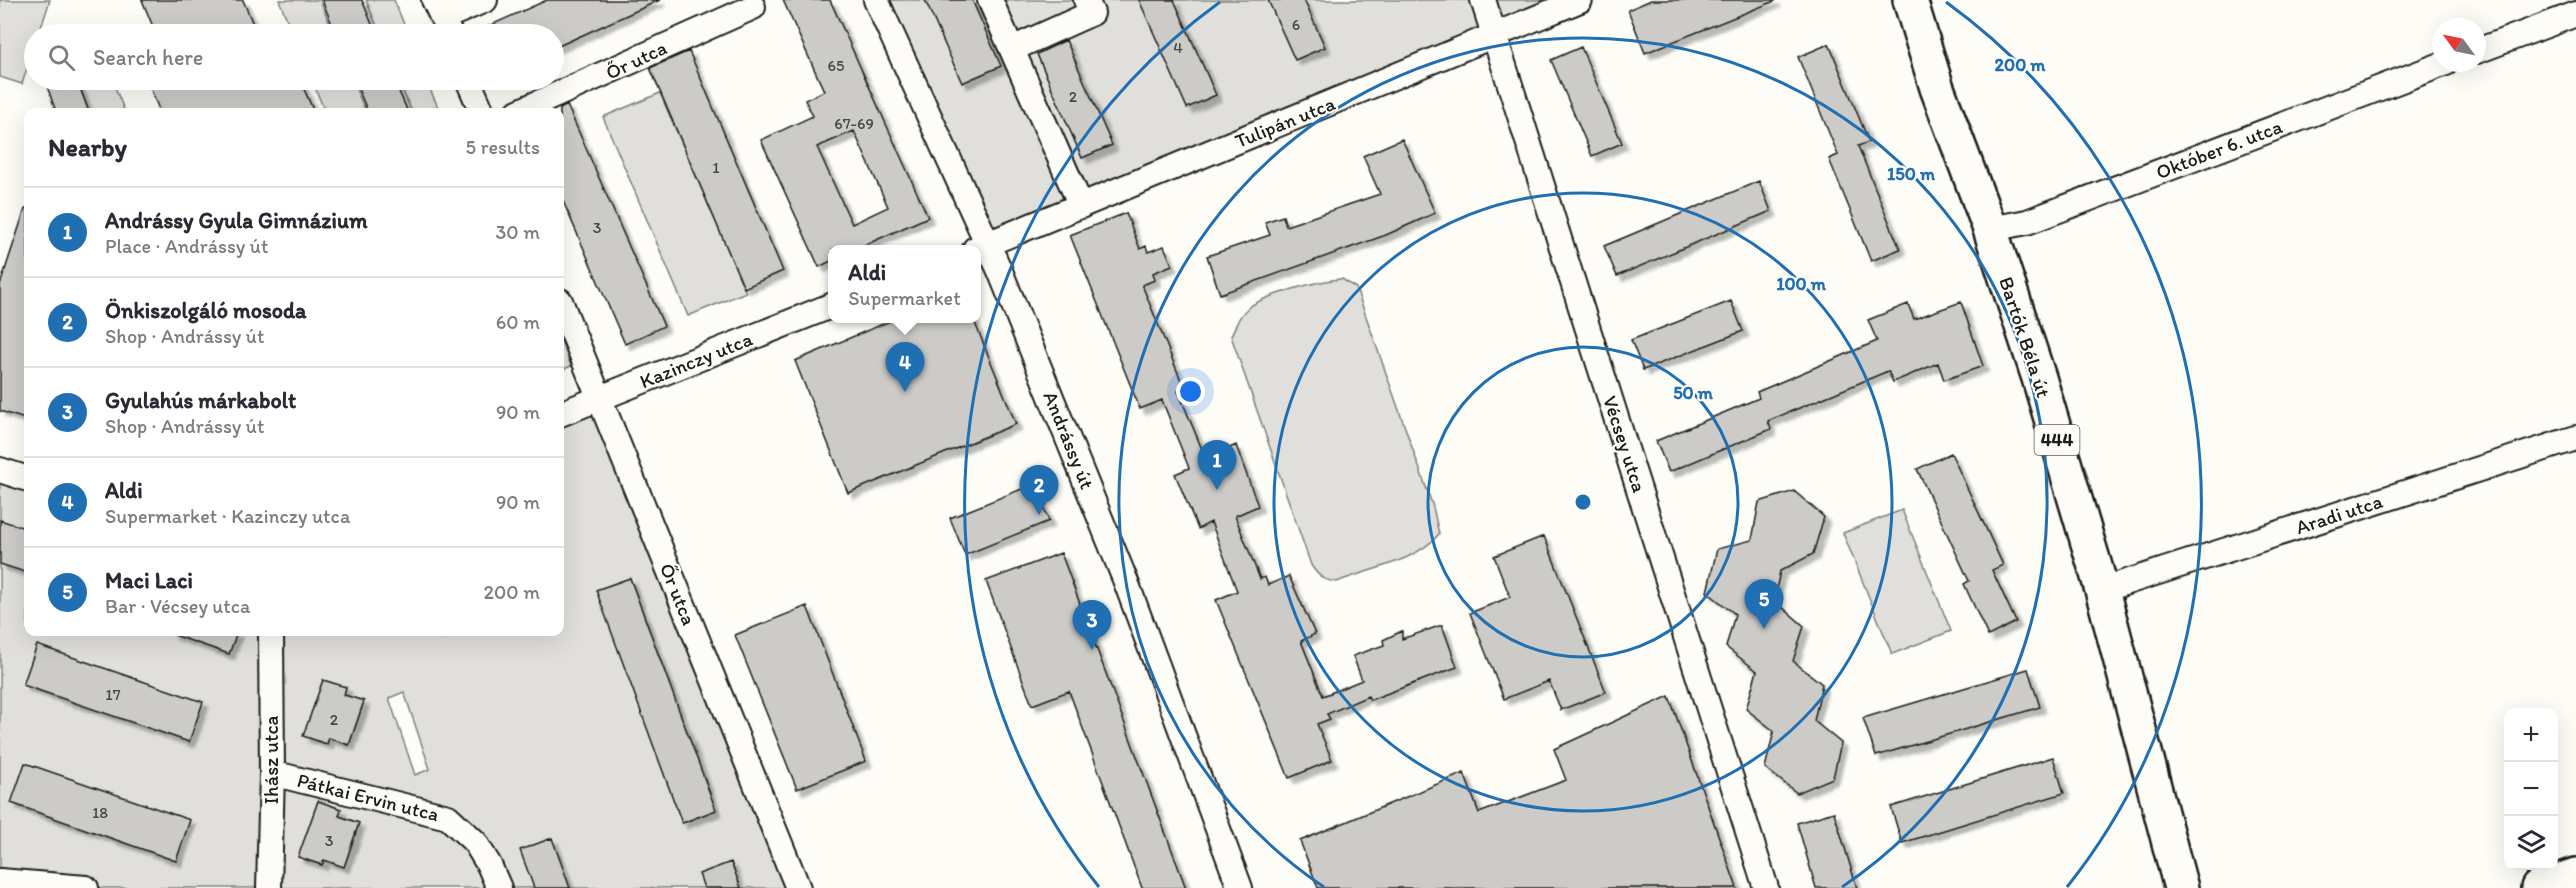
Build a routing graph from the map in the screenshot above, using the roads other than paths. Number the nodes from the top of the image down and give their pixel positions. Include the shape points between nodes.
1 (485, 0) edge
2 (876, 0) edge
3 (990, 0) edge
4 (1086, 0) edge
5 (1483, 0) edge
6 (1580, 0) edge
7 (1910, 0) edge
8 (753, 7) dead end
9 (2576, 14) edge
10 (442, 18) edge
11 (1495, 36) junction
12 (2486, 48) edge
13 (1012, 49) junction
14 (2432, 68) edge
15 (472, 90) edge
16 (480, 108) edge
17 (527, 108) edge
18 (1081, 206) junction
19 (1990, 229) junction
20 (981, 245) edge
21 (981, 246) edge
22 (828, 307) edge
23 (564, 311) edge
24 (599, 399) junction
25 (564, 412) edge
26 (2576, 438) edge
27 (0, 470) edge
28 (24, 478) edge
29 (2102, 590) junction
30 (271, 636) edge
31 (272, 773) junction
32 (2576, 875) edge
33 (0, 881) edge
34 (86, 888) edge
35 (269, 888) edge
36 (499, 888) edge
37 (798, 888) edge
38 (1240, 888) edge
39 (1766, 888) edge
40 (2181, 888) edge
41 (2538, 888) edge

1 - 10 street
2 - 20 street, Andrássy út
3 - 13 street
4 - 13 street via 1092,13
5 - 11 street, Vécsey utca
6 - 11 street, Tulipán utca
7 - 19 main road, Bartók Béla út / 444 via 1937,88
8 - 17 street, Őr utca
9 - 12 street
11 - 18 street, Tulipán utca
11 - 39 street, Vécsey utca
13 - 18 street
14 - 19 street, Október 6. utca via 2027,222
15 - 16 street
18 - 21 street, Tulipán utca
19 - 29 main road, Bartók Béla út / 444
21 - 38 street, Andrássy út via 1126,582
22 - 24 street, Kazinczy utca
23 - 24 street, Őr utca
24 - 25 street, Kazinczy utca
24 - 37 street, Őr utca
26 - 29 street, Aradi utca
27 - 28 street
29 - 40 main road, Bartók Béla út / 444
30 - 31 street, Ihász utca
31 - 35 street, Ihász utca
31 - 36 street, Pátkai Ervin utca via 448,817 475,842
32 - 41 main road
33 - 34 street

